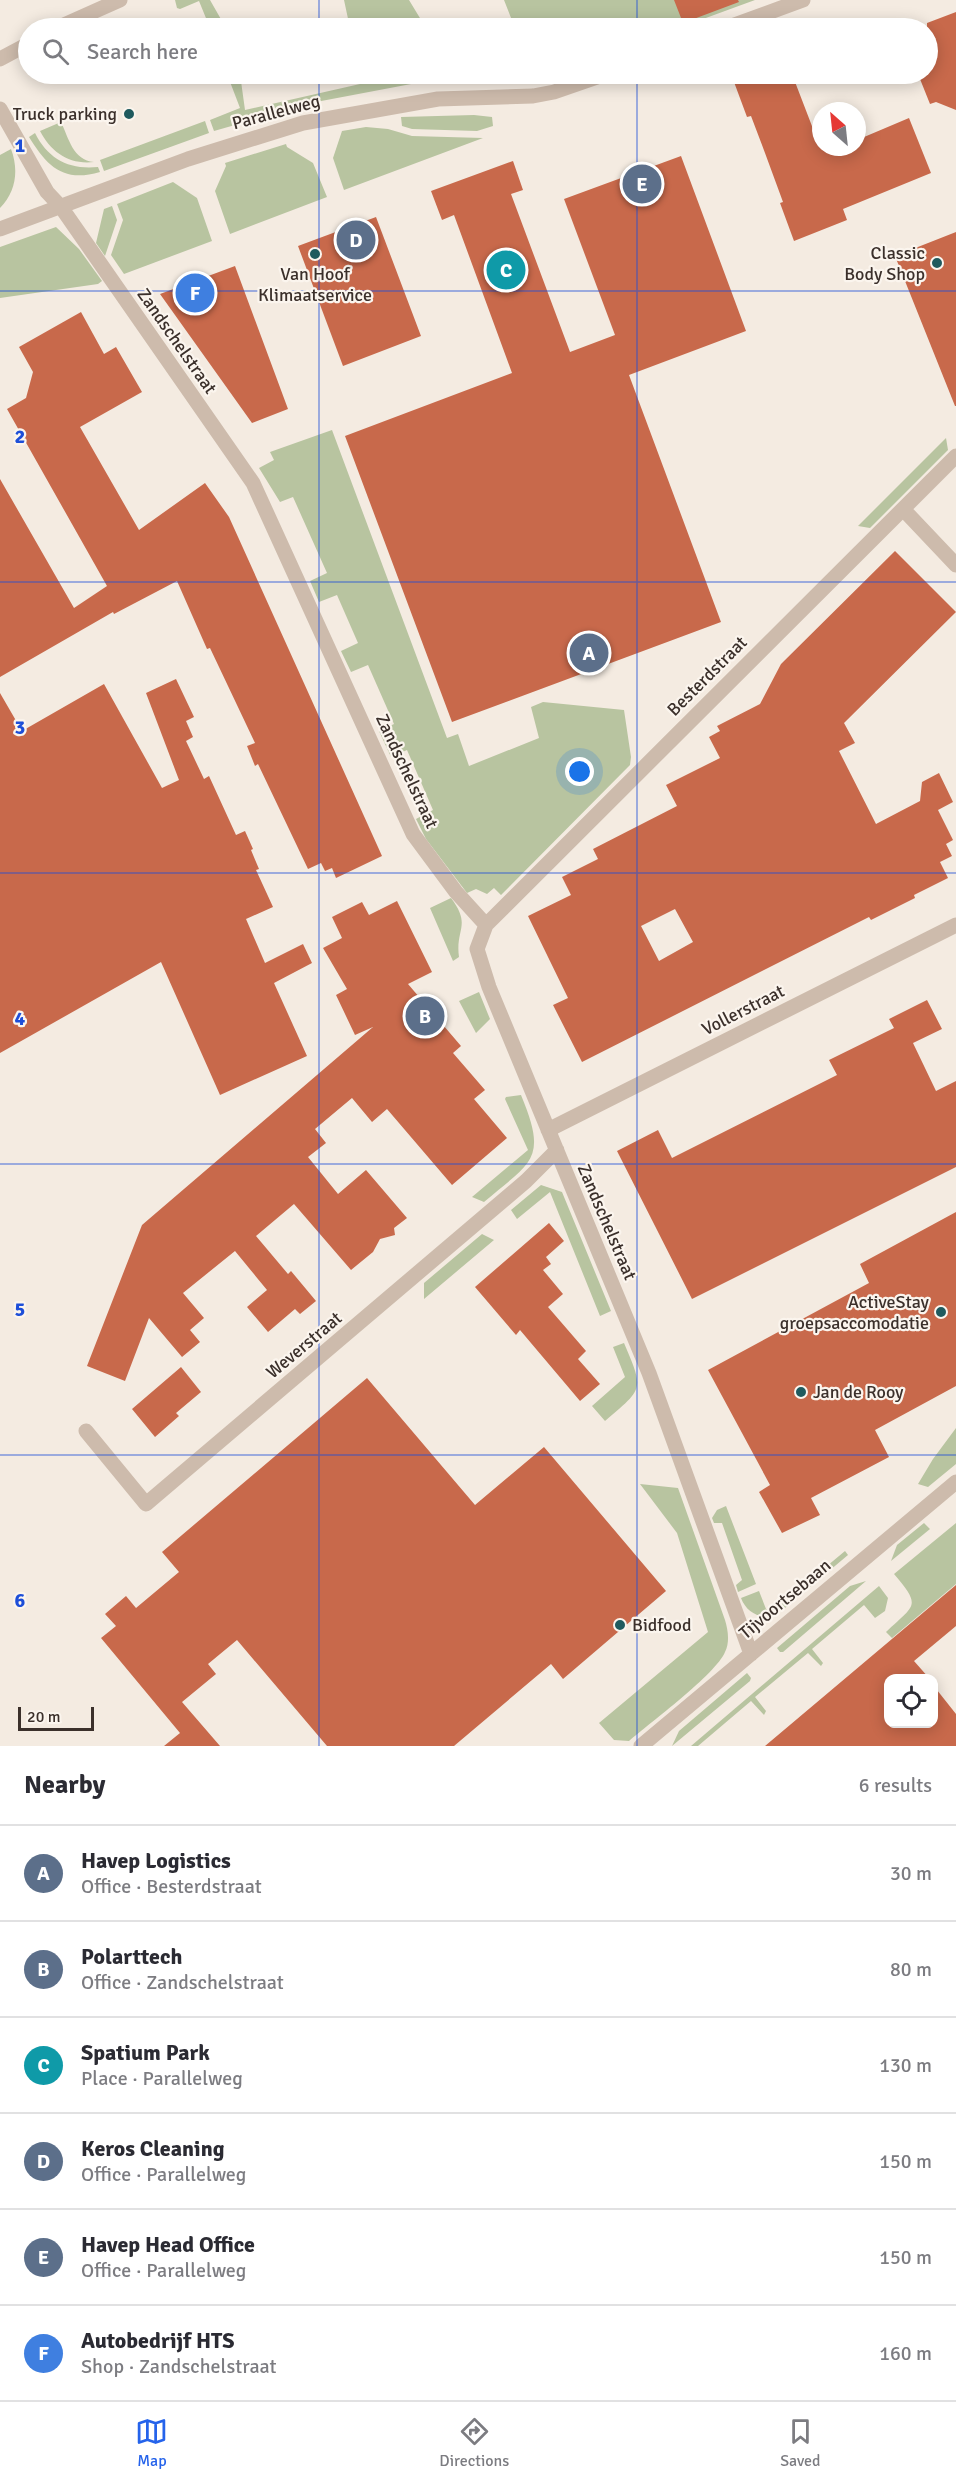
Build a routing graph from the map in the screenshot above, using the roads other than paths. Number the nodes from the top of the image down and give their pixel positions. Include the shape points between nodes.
1 (120, 0) edge
2 (803, 0) edge
3 (80, 18) edge
4 (754, 18) edge
5 (18, 49) edge
6 (0, 59) edge
7 (577, 84) edge
8 (0, 109) edge
9 (61, 207) junction
10 (0, 229) edge
11 (956, 456) edge
12 (903, 509) junction
13 (956, 565) edge
14 (486, 925) junction
15 (956, 925) edge
16 (548, 1130) junction
17 (557, 1150) junction
18 (86, 1431) dead end
19 (956, 1482) edge
20 (751, 1654) junction
21 (641, 1746) edge

1 - 3 street
2 - 4 street
5 - 6 street
7 - 9 street, Parallelweg via 533,96 438,99 303,123 198,156
8 - 9 street, Zandschelstraat via 47,192
9 - 10 street, Parallelweg
9 - 14 street, Zandschelstraat via 254,483 413,834
11 - 12 street, Besterdstraat
12 - 13 street
12 - 14 street, Besterdstraat
14 - 16 street, Zandschelstraat via 477,949
15 - 16 street, Vollerstraat
16 - 17 street, Zandschelstraat
17 - 18 street, Weverstraat via 526,1181 146,1504
17 - 20 street, Zandschelstraat via 649,1373
19 - 20 street, Tijvoortsebaan
20 - 21 street, Tijvoortsebaan

